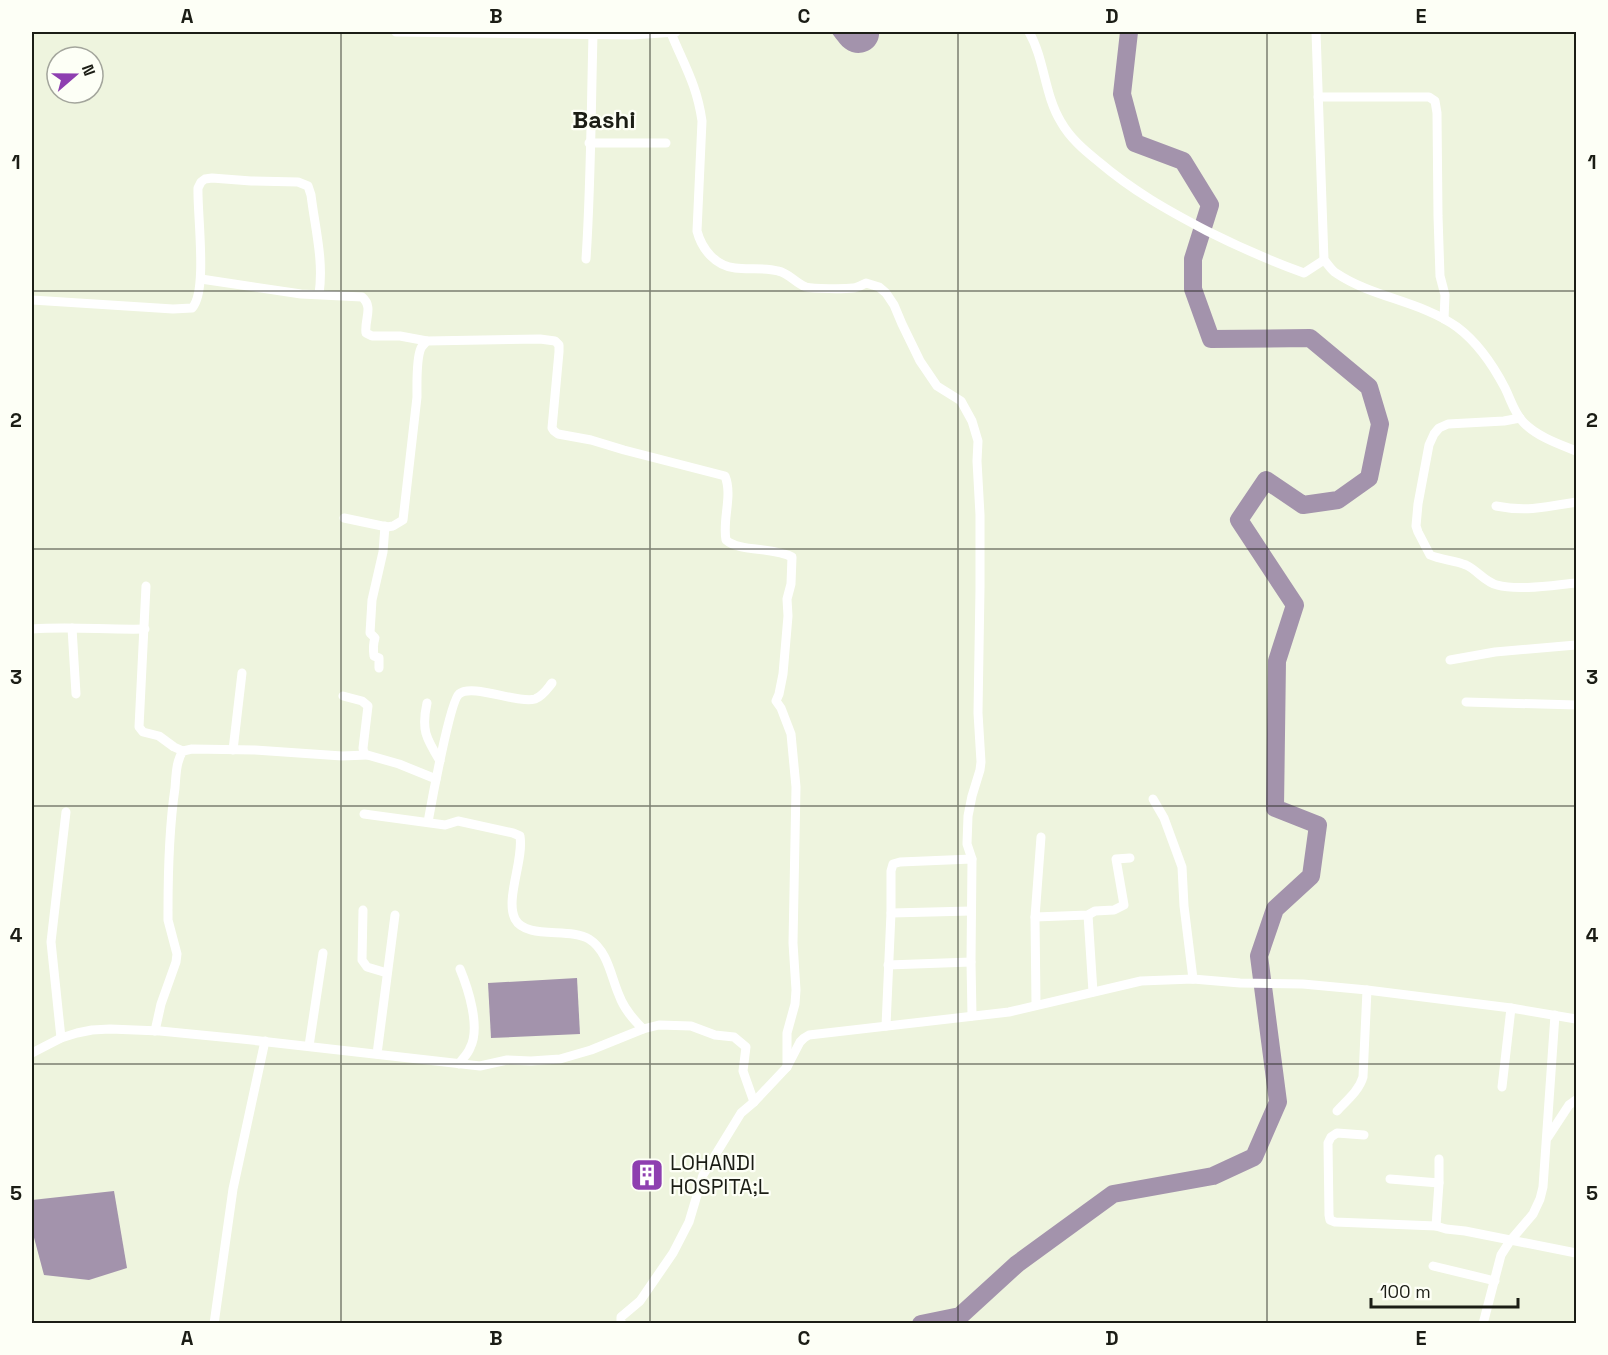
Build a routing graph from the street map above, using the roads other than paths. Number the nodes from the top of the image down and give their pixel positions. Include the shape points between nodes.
1 (396, 32) edge
2 (446, 32) edge
3 (673, 32) edge
4 (1029, 32) edge
5 (1316, 32) edge
6 (593, 35) junction
7 (1318, 97) junction
8 (590, 143) junction
9 (666, 143) dead end
10 (586, 259) dead end
11 (1324, 260) junction
12 (201, 279) junction
13 (319, 294) junction
14 (32, 300) edge
15 (1444, 319) junction
16 (427, 341) junction
17 (1520, 418) junction
18 (1576, 451) edge
19 (1576, 502) edge
20 (1496, 506) dead end
21 (344, 518) dead end
22 (385, 526) junction
23 (1576, 583) edge
24 (146, 586) dead end
25 (72, 628) junction
26 (145, 628) junction
27 (32, 629) edge
28 (1576, 645) edge
29 (1450, 660) dead end
30 (379, 668) dead end
31 (242, 673) dead end
32 (552, 683) dead end
33 (76, 694) dead end
34 (344, 696) dead end
35 (1466, 702) dead end
36 (427, 703) dead end
37 (1576, 705) edge
38 (233, 750) junction
39 (183, 751) junction
40 (367, 755) junction
41 (440, 761) junction
42 (436, 778) junction
43 (1154, 799) dead end
44 (66, 812) dead end
45 (364, 814) dead end
46 (428, 822) junction
47 (1041, 837) dead end
48 (1130, 858) dead end
49 (972, 859) junction
50 (363, 910) dead end
51 (971, 911) junction
52 (891, 913) junction
53 (395, 915) dead end
54 (1088, 915) junction
55 (1035, 918) junction
56 (323, 953) dead end
57 (971, 963) junction
58 (888, 964) junction
59 (460, 969) dead end
60 (387, 973) junction
61 (1193, 980) junction
62 (1367, 990) junction
63 (1093, 992) junction
64 (1036, 1005) junction
65 (1510, 1008) junction
66 (1555, 1015) junction
67 (972, 1016) junction
68 (1576, 1019) edge
69 (886, 1026) junction
70 (643, 1029) junction
71 (155, 1031) junction
72 (62, 1038) junction
73 (266, 1041) junction
74 (309, 1046) junction
75 (32, 1053) edge
76 (377, 1054) junction
77 (459, 1064) junction
78 (787, 1068) junction
79 (1502, 1087) dead end
80 (1576, 1100) edge
81 (754, 1102) junction
82 (1337, 1111) dead end
83 (1364, 1135) dead end
84 (1547, 1139) junction
85 (1439, 1159) dead end
86 (1390, 1179) dead end
87 (1439, 1182) junction
88 (1436, 1226) junction
89 (1510, 1241) junction
90 (1576, 1253) edge
91 (1433, 1266) dead end
92 (1495, 1281) junction
93 (214, 1323) edge
94 (621, 1323) edge
95 (1483, 1323) edge

1 - 2 street
2 - 6 street
3 - 6 street
3 - 49 street via 700,105 697,231 704,249 729,267 780,271 813,289 854,288 866,283 879,287 894,305 911,345 937,386 961,402 972,421 978,441 980,515 981,762 968,816 967,844
4 - 11 street via 1054,109 1065,129 1118,178 1175,214 1273,262 1304,273
5 - 7 street
6 - 8 street
7 - 11 street
7 - 15 street via 1435,101
8 - 9 street
8 - 10 street
11 - 15 street via 1334,272 1359,286
12 - 13 street
12 - 13 street via 201,182 212,178 298,182 308,186 311,195 322,278
12 - 14 street via 195,305 185,309
13 - 16 street via 366,300 366,333
15 - 17 street via 1466,335 1487,359
16 - 22 street via 420,352 403,520
16 - 78 street via 555,341 560,351 554,431 725,476 726,540 792,557 783,674 776,701 791,734 796,787 796,990 787,1033
17 - 18 street via 1538,434
17 - 23 street via 1439,428 1429,445 1418,504 1418,532 1430,555 1472,568 1496,585
19 - 20 street via 1522,510
21 - 22 street
22 - 30 street via 370,633 375,638 373,651 379,658
24 - 26 street
25 - 26 street
25 - 27 street
25 - 33 street
26 - 39 street via 139,727
28 - 29 street
31 - 38 street
32 - 41 street via 536,699 460,693
34 - 40 street via 368,706 363,748
35 - 37 street
36 - 41 street via 426,735
38 - 39 street
38 - 40 street
39 - 71 street via 176,777 169,844 168,920 177,954
40 - 42 street
41 - 42 street
42 - 46 street
43 - 61 street via 1182,867
44 - 72 street via 51,942
45 - 46 street
46 - 70 street via 445,825 458,821 520,836 513,911 516,920 529,929 575,934 598,947 619,996
47 - 55 street
48 - 54 street via 1116,860 1124,905
49 - 51 street
49 - 52 street via 893,864
50 - 60 street via 362,960 367,967
51 - 52 street
51 - 57 street
52 - 58 street
53 - 60 street
54 - 55 street
54 - 63 street
55 - 64 street
56 - 74 street
57 - 58 street
57 - 67 street
58 - 69 street
59 - 77 street via 474,1027 471,1048
60 - 76 street
61 - 62 street
61 - 63 street via 1141,981
62 - 65 street
62 - 82 street via 1363,1077
63 - 64 street
64 - 67 street
65 - 66 street
65 - 79 street
66 - 68 street
66 - 84 street
67 - 69 street
69 - 78 street via 809,1035 800,1042
70 - 77 street via 560,1059 507,1060 480,1066
70 - 81 street via 691,1026 734,1037 746,1047 743,1071
71 - 72 street via 101,1029
71 - 73 street
72 - 75 street
73 - 74 street
73 - 93 street via 233,1189
74 - 76 street
76 - 77 street
78 - 81 street
80 - 84 street
81 - 94 street via 741,1113 703,1175 689,1222 673,1253 639,1300 621,1317
83 - 88 street via 1337,1133 1330,1137 1330,1220
84 - 89 street via 1540,1199 1533,1214
85 - 87 street
86 - 87 street
87 - 88 street
88 - 89 street
89 - 90 street
89 - 92 street via 1501,1255
91 - 92 street
92 - 95 street

